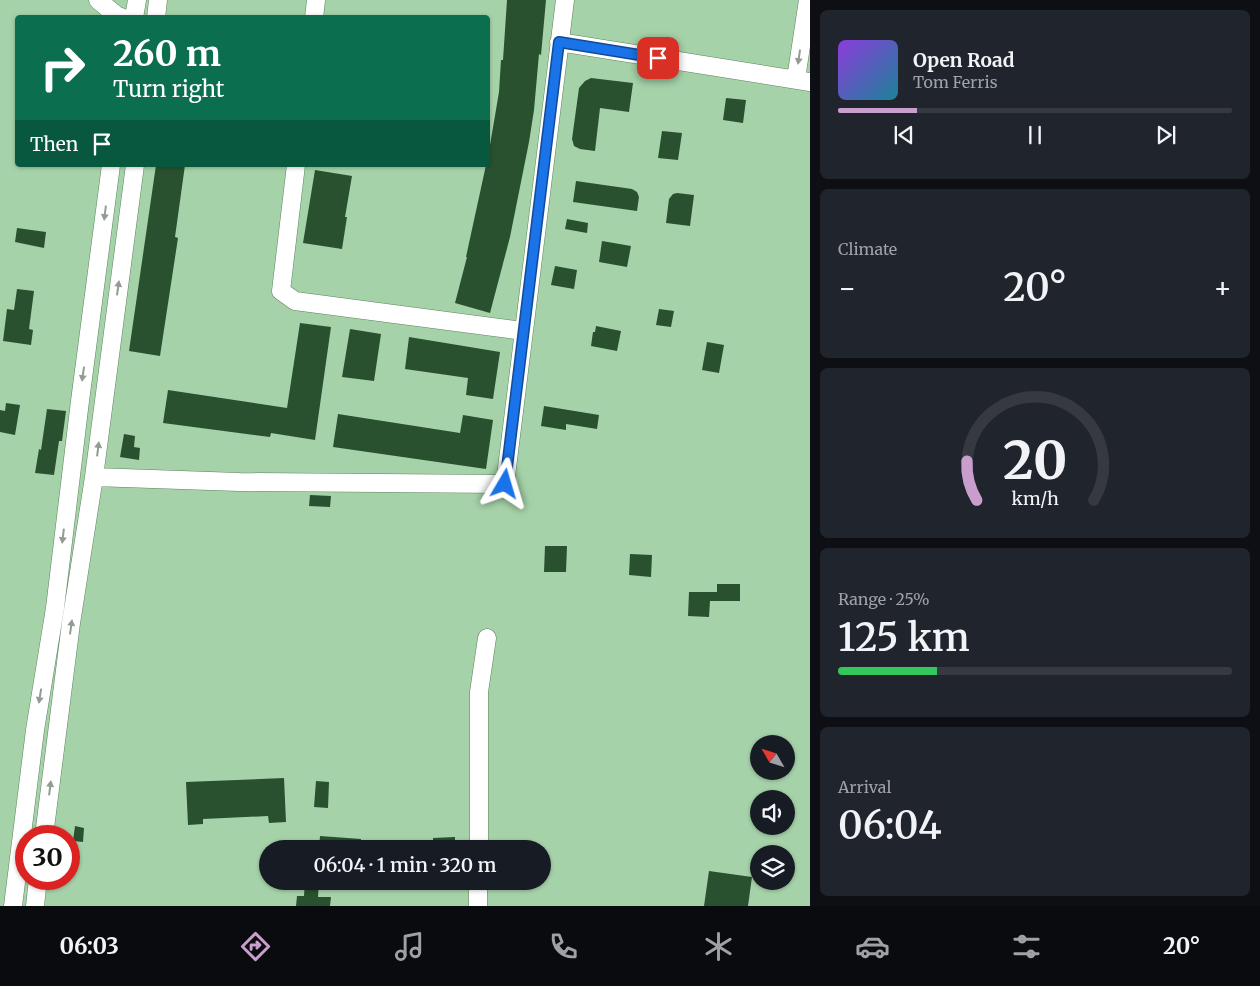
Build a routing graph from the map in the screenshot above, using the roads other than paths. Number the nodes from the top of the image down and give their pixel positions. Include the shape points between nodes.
1 (98, 0) edge
2 (137, 0) edge
3 (158, 0) edge
4 (316, 0) edge
5 (565, 0) edge
6 (808, 0) edge
7 (116, 15) edge
8 (134, 15) edge
9 (156, 15) edge
10 (314, 15) edge
11 (559, 42) junction
12 (803, 81) edge
13 (111, 167) edge
14 (134, 167) edge
15 (296, 167) edge
16 (524, 330) junction
17 (94, 477) junction
18 (487, 638) dead end
19 (45, 825) edge
20 (478, 840) edge
21 (37, 890) edge
22 (478, 890) edge
23 (13, 906) edge
24 (35, 906) edge
25 (478, 906) edge

1 - 7 street
2 - 8 street
3 - 9 street
4 - 10 street
5 - 11 street
6 -> 12 street
11 - 12 street
11 - 16 street
13 -> 23 street
17 -> 14 street
15 - 16 street via 282,291 295,301
16 - 17 street via 505,484 239,482
19 -> 17 street via 71,622
18 - 20 street via 479,692
21 - 24 street
22 - 25 street

